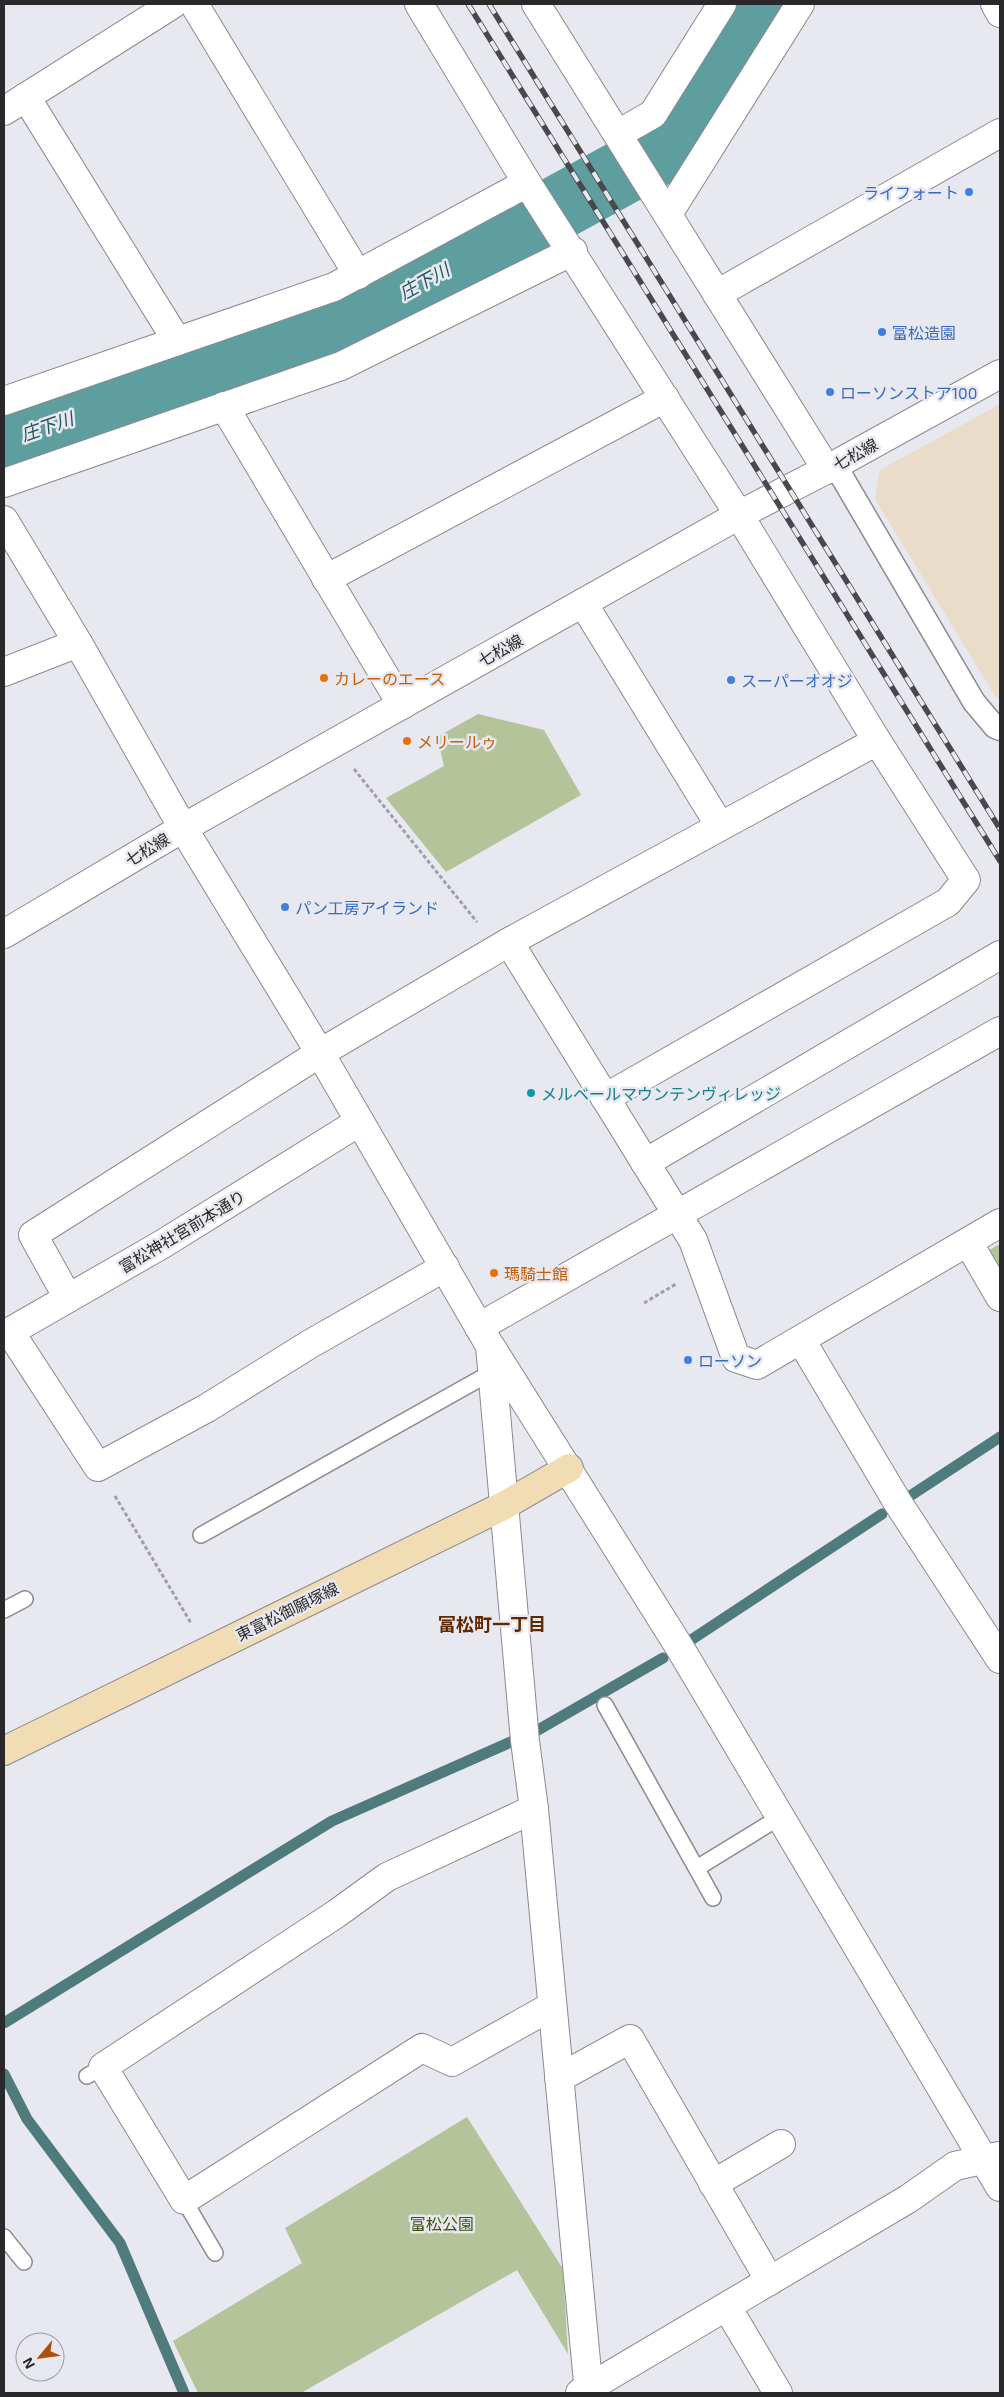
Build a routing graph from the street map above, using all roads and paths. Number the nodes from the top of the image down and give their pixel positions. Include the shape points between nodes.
1 (173, 4) edge
2 (194, 4) edge
3 (419, 4) edge
4 (536, 4) edge
5 (722, 4) edge
6 (800, 4) edge
7 (995, 4) edge
8 (1000, 13) edge
9 (15, 104) edge
10 (1000, 133) edge
11 (621, 139) junction
12 (531, 189) junction
13 (668, 214) junction
14 (568, 244) junction
15 (358, 275) junction
16 (717, 294) junction
17 (177, 341) junction
18 (1000, 374) edge
19 (665, 398) junction
20 (4, 400) edge
21 (224, 406) junction
22 (831, 468) junction
23 (4, 482) edge
24 (740, 515) junction
25 (4, 520) edge
26 (326, 579) junction
27 (583, 603) junction
28 (78, 642) junction
29 (4, 672) edge
30 (402, 705) junction
31 (1000, 729) edge
32 (877, 741) junction
33 (333, 743) junction
34 (720, 826) junction
35 (183, 828) junction
36 (4, 934) edge
37 (510, 942) junction
38 (1000, 955) edge
39 (1000, 1032) edge
40 (320, 1054) junction
41 (605, 1098) junction
42 (359, 1122) junction
43 (645, 1163) junction
44 (678, 1216) junction
45 (1000, 1224) edge
46 (968, 1242) junction
47 (445, 1267) junction
48 (1000, 1296) edge
49 (68, 1298) junction
50 (7, 1334) edge
51 (801, 1340) junction
52 (487, 1348) junction
53 (98, 1467) junction
54 (569, 1468) junction
55 (505, 1505) junction
56 (201, 1535) dead end
57 (25, 1599) dead end
58 (4, 1610) edge
59 (207, 1650) junction
60 (1000, 1658) edge
61 (605, 1705) dead end
62 (4, 1751) edge
63 (534, 1809) junction
64 (780, 1817) junction
65 (697, 1868) junction
66 (713, 1898) dead end
67 (552, 2006) junction
68 (559, 2078) junction
69 (781, 2144) dead end
70 (992, 2158) edge
71 (713, 2184) junction
72 (1000, 2187) edge
73 (184, 2200) junction
74 (4, 2237) edge
75 (215, 2253) dead end
76 (24, 2262) dead end
77 (770, 2281) junction
78 (727, 2307) junction
79 (586, 2392) edge
80 (778, 2393) edge

1 - 9 street
2 - 15 street
3 - 12 street
4 - 11 street
5 - 11 street via 653,114
6 - 13 street
7 - 8 street
9 - 17 street
10 - 16 street
11 - 13 street
12 - 14 street
12 - 15 street
13 - 16 street
14 - 19 street
14 - 21 street via 341,366
15 - 17 street via 334,287
16 - 22 street
17 - 20 street
18 - 22 street, 七松線
19 - 24 street
19 - 26 street
21 - 23 street
21 - 26 street
22 - 24 street, 七松線
22 - 31 street via 974,702
24 - 27 street, 七松線
24 - 32 street
25 - 28 street
26 - 30 street
27 - 30 street, 七松線
27 - 34 street
28 - 29 street
28 - 35 street
30 - 33 street, 七松線
32 - 34 street
32 - 41 street via 966,880 948,902
33 - 35 street, 七松線
33 - 37 path via 492,940
34 - 37 street
35 - 36 street, 七松線
35 - 40 street
37 - 40 street
37 - 41 street
38 - 43 street
39 - 44 street
40 - 42 street
40 - 49 street via 33,1236
41 - 43 street
42 - 47 street
42 - 49 street, 富松神社宮前本通り via 170,1240
43 - 44 street
44 - 51 street via 693,1240 736,1358 757,1365
44 - 52 street
45 - 46 street
46 - 48 street
46 - 51 street
47 - 52 street
47 - 53 street via 310,1344 207,1408
49 - 50 street, 富松神社宮前本通り
50 - 53 street
51 - 60 street via 898,1503
52 - 54 street
52 - 55 street
52 - 56 lane
53 - 59 path
54 - 55 main road, 東富松御願塚線
54 - 64 street
55 - 59 main road, 東富松御願塚線
55 - 63 street via 524,1732
57 - 58 lane
59 - 62 main road, 東富松御願塚線
61 - 65 lane
63 - 67 street
63 - 73 street via 387,1877 95,2072
64 - 65 lane
64 - 70 street
65 - 66 lane
67 - 68 street
67 - 73 street via 452,2062 422,2048
68 - 71 street via 630,2039
68 - 79 street
69 - 71 street
70 - 72 street
70 - 77 street via 955,2166 908,2200
71 - 77 street
73 - 75 lane
74 - 76 lane
77 - 78 street
78 - 79 street
78 - 80 street

